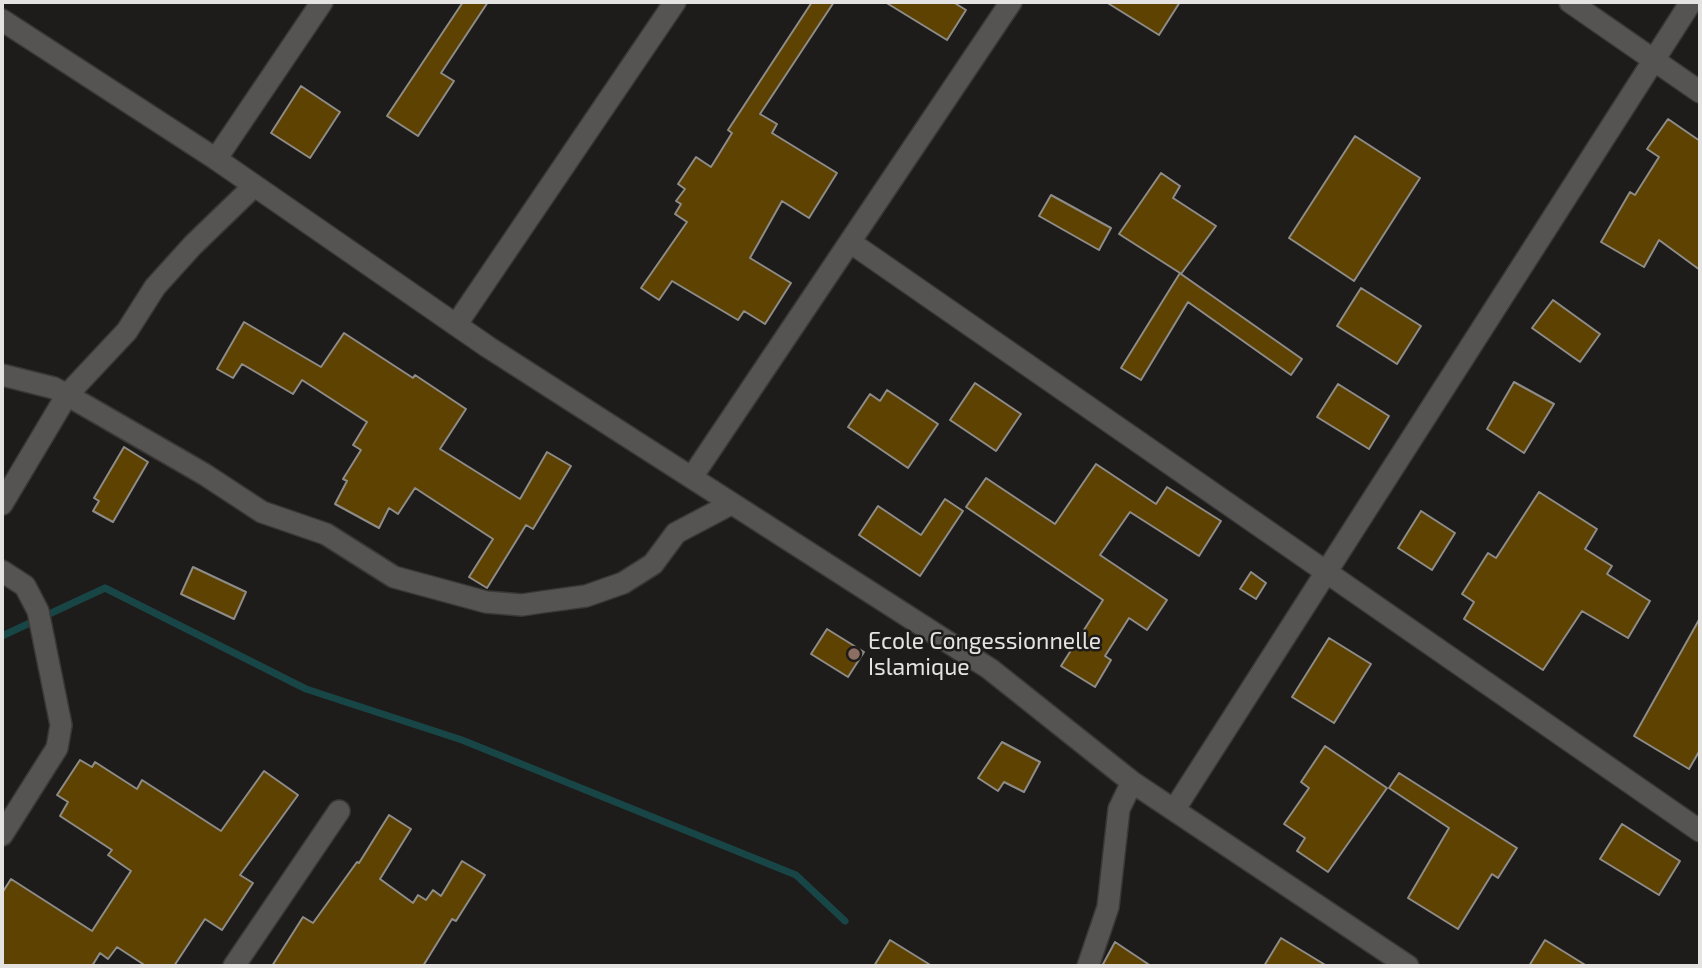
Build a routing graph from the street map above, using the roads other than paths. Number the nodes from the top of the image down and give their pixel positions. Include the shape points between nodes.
1 (321, 2) edge
2 (675, 2) edge
3 (1011, 2) edge
4 (1570, 2) edge
5 (1691, 2) edge
6 (2, 20) edge
7 (1653, 61) junction
8 (1700, 92) edge
9 (216, 159) junction
10 (254, 186) junction
11 (850, 242) junction
12 (456, 325) junction
13 (2, 375) edge
14 (67, 395) junction
15 (692, 477) junction
16 (2, 504) edge
17 (731, 504) junction
18 (2, 571) edge
19 (1325, 573) junction
20 (1132, 782) junction
21 (1174, 810) junction
22 (339, 811) dead end
23 (1700, 831) edge
24 (2, 835) edge
25 (234, 966) edge
26 (1088, 966) edge
27 (1408, 966) edge

1 - 9 street
2 - 12 street
3 - 11 street
4 - 7 street
5 - 7 street
6 - 9 street
7 - 8 street
7 - 19 street
9 - 10 street
10 - 12 street
10 - 14 street via 183,256 127,331
11 - 15 street
11 - 19 street
12 - 15 street
13 - 14 street
14 - 16 street
14 - 17 street via 262,512 326,534 394,577 486,602 542,603 586,596 623,583 653,564 676,533
15 - 17 street
17 - 20 street via 990,669
18 - 24 street via 25,586 38,611 61,725 57,748
19 - 21 street
19 - 23 street
20 - 21 street
20 - 26 street via 1119,809 1108,907
21 - 27 street
22 - 25 street

